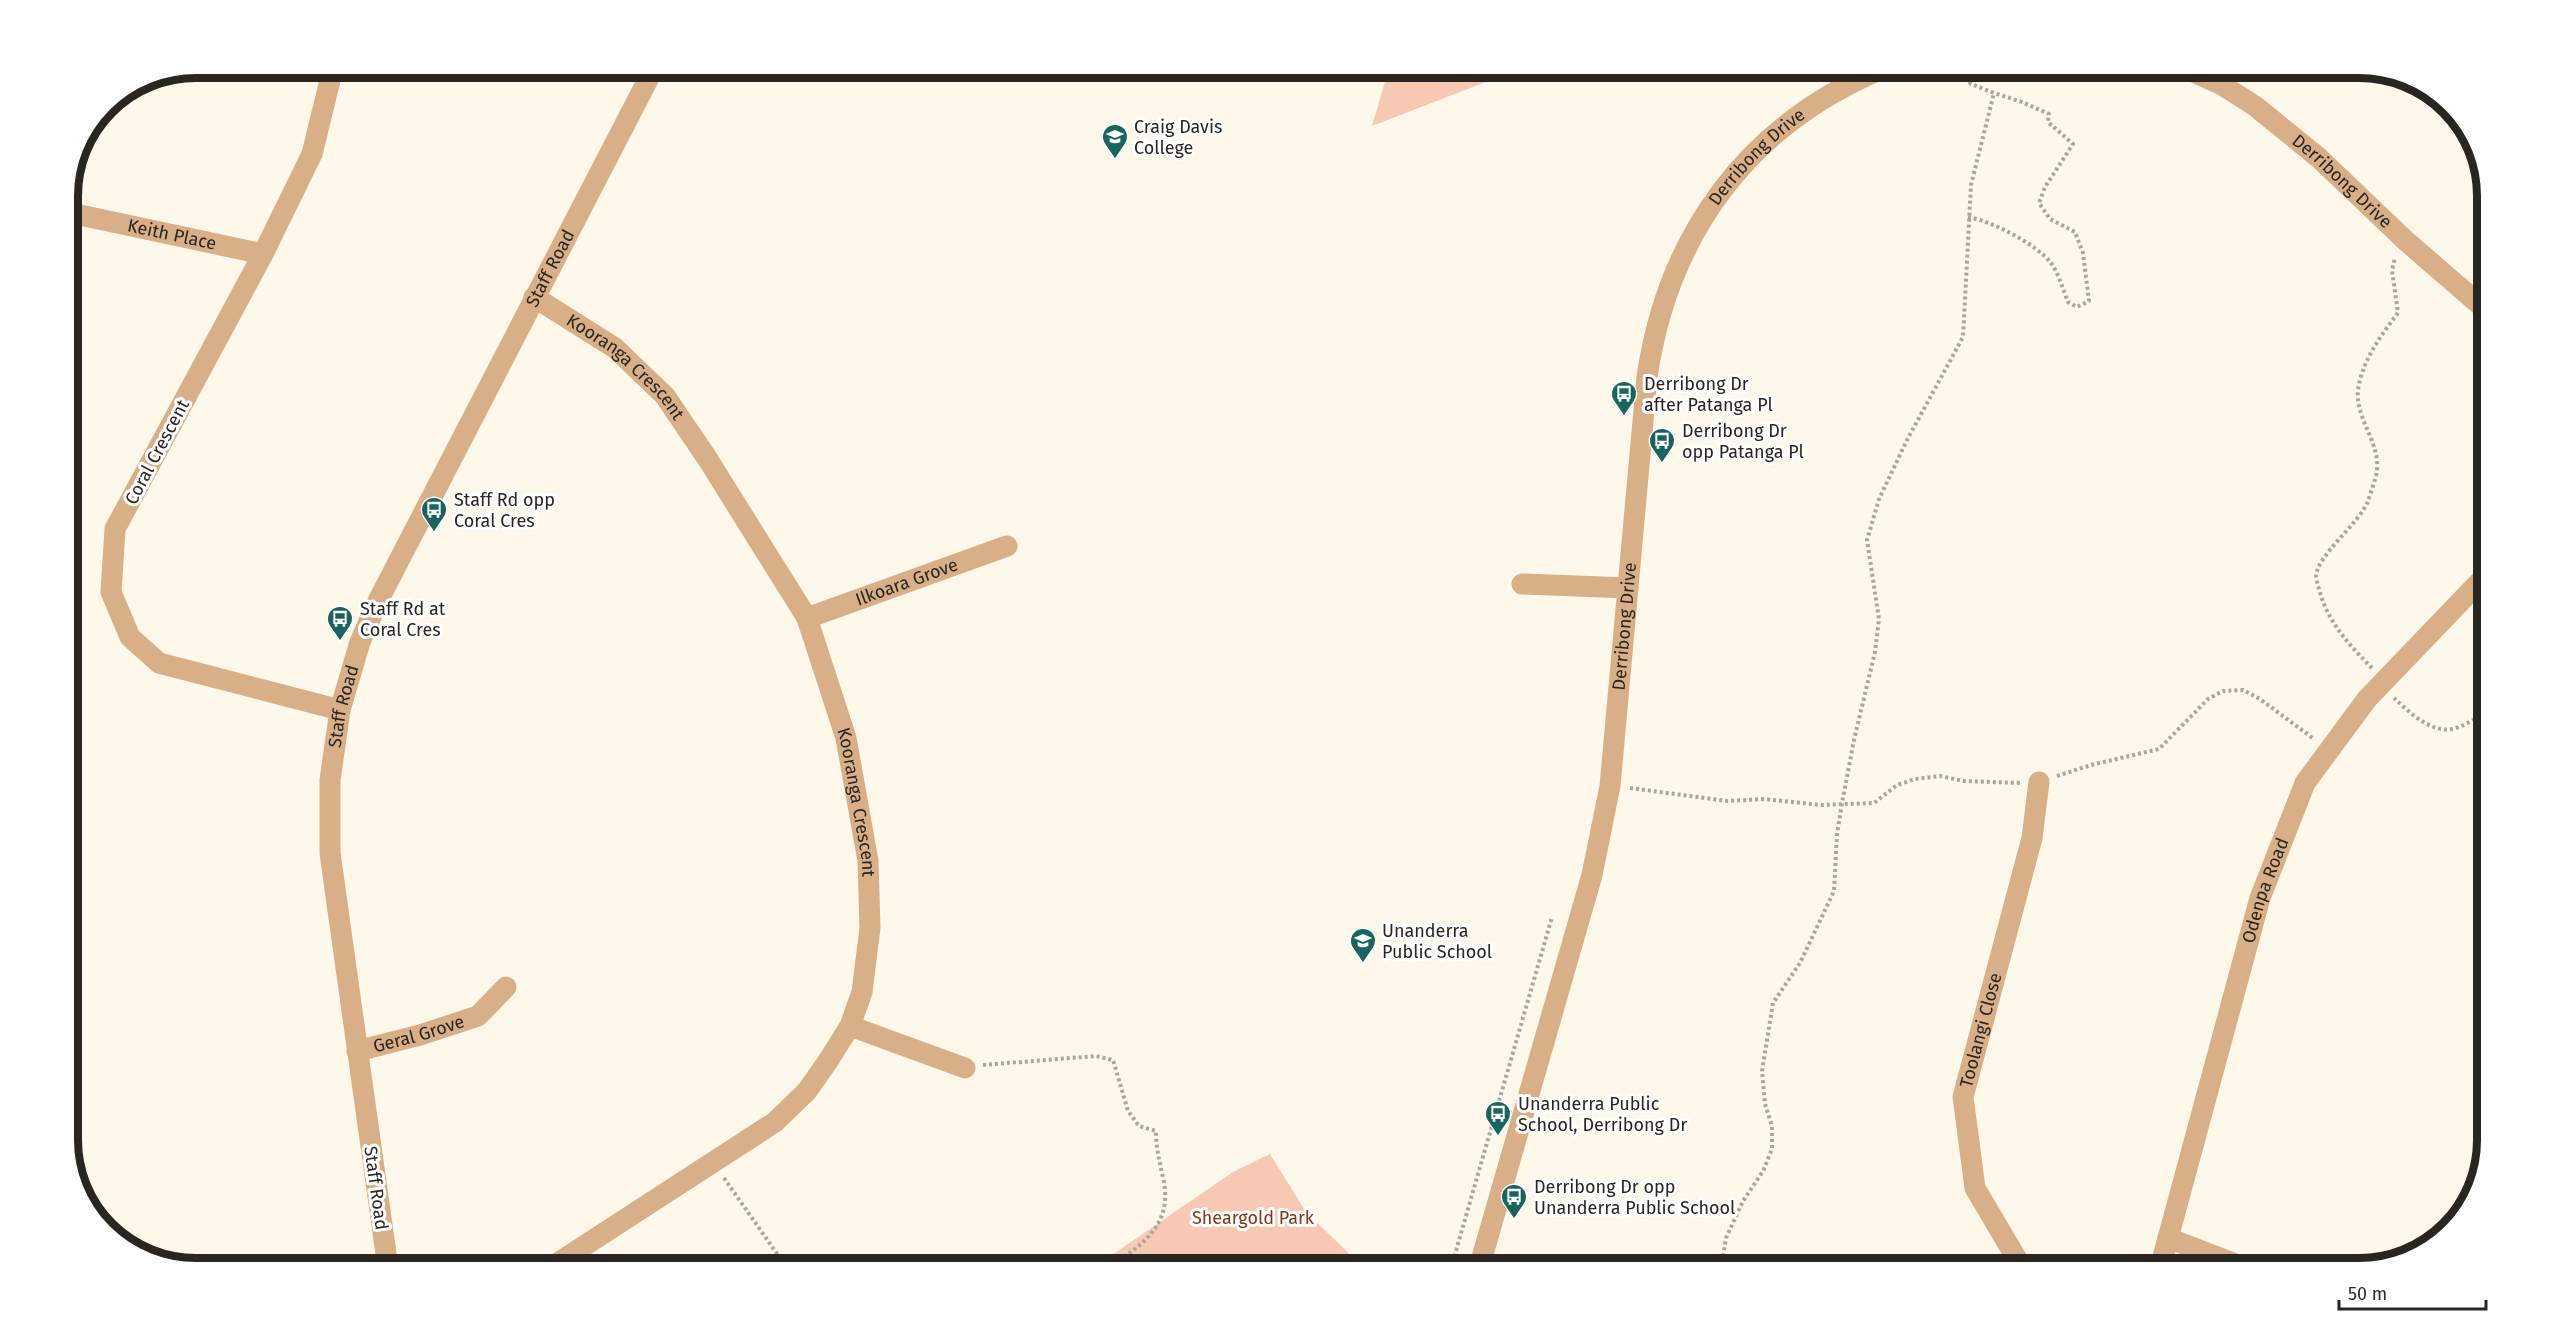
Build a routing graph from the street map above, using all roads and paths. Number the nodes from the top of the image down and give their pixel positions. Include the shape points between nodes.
1 (331, 78) edge
2 (649, 78) edge
3 (1863, 78) edge
4 (1966, 78) edge
5 (2229, 78) edge
6 (1994, 93) junction
7 (80, 215) dead end
8 (1968, 217) junction
9 (2406, 241) junction
10 (264, 254) junction
11 (534, 297) junction
12 (2477, 302) edge
13 (1007, 546) dead end
14 (1522, 584) dead end
15 (2477, 584) edge
16 (1628, 588) junction
17 (807, 618) junction
18 (2385, 680) junction
19 (340, 710) junction
20 (2477, 717) edge
21 (2329, 750) junction
22 (2039, 782) junction
23 (1610, 786) junction
24 (1842, 803) junction
25 (2477, 807) edge
26 (2477, 838) edge
27 (1552, 916) dead end
28 (506, 987) dead end
29 (850, 1026) junction
30 (357, 1051) junction
31 (965, 1068) joint
32 (713, 1162) junction
33 (2168, 1238) junction
34 (386, 1258) edge
35 (567, 1258) edge
36 (779, 1258) edge
37 (1122, 1258) edge
38 (1454, 1258) edge
39 (1482, 1258) edge
40 (1723, 1258) edge
41 (2015, 1258) edge
42 (2163, 1258) edge
43 (2218, 1258) edge

1 - 10 street, Coral Crescent via 312,154
2 - 11 street, Staff Road
3 - 16 street, Derribong Drive via 1834,92 1756,150 1723,188 1686,247 1664,299 1650,353
4 - 6 path
5 - 9 street, Derribong Drive
6 - 8 path via 1971,184
6 - 8 path via 2049,114 2048,122 2073,144 2039,203 2050,219 2075,232 2083,253 2089,301 2078,307 2068,302 2050,262 2011,233 1983,219
7 - 10 street, Keith Place
8 - 24 path via 1963,337 1883,489 1868,540 1879,619
9 - 12 street, Derribong Drive
9 - 18 path via 2392,270 2398,313 2367,362 2358,391 2377,470 2367,503 2325,557 2316,576 2323,604 2346,641
10 - 19 street, Coral Crescent via 115,529 111,592 130,637 159,663
11 - 17 street, Kooranga Crescent via 615,348 665,396
11 - 19 street, Staff Road via 378,601 360,642
13 - 17 street, Ilkoara Grove
14 - 16 street
15 - 18 street, Odenpa Road
16 - 23 street, Derribong Drive
17 - 29 street, Kooranga Crescent via 846,738 868,861 870,928 862,992
18 - 20 path via 2394,698 2429,725 2451,729
18 - 21 street, Odenpa Road
19 - 30 street, Staff Road via 330,780 330,853
21 - 22 path via 2260,699 2243,690 2223,691 2208,699 2159,749
21 - 33 street, Odenpa Road via 2305,783 2260,898
22 - 24 path via 1915,778 1897,785 1874,803
22 - 41 street, Toolangi Close via 2032,838 1963,1097 1975,1188
23 - 24 path via 1726,801
23 - 39 street, Derribong Drive via 1593,875
24 - 40 path via 1834,891 1800,963 1773,1003 1762,1071 1772,1149 1726,1238
25 - 26 path
27 - 38 path
28 - 30 street, Geral Grove via 478,1016
29 - 31 street
29 - 32 street, Kooranga Crescent via 807,1091 775,1122
30 - 34 street, Staff Road
31 - 37 path via 1096,1056 1113,1060 1128,1111 1139,1126 1156,1131 1156,1154 1164,1184 1165,1212 1153,1233
32 - 35 street, Kooranga Crescent
32 - 36 path
33 - 42 street, Odenpa Road
33 - 43 street

